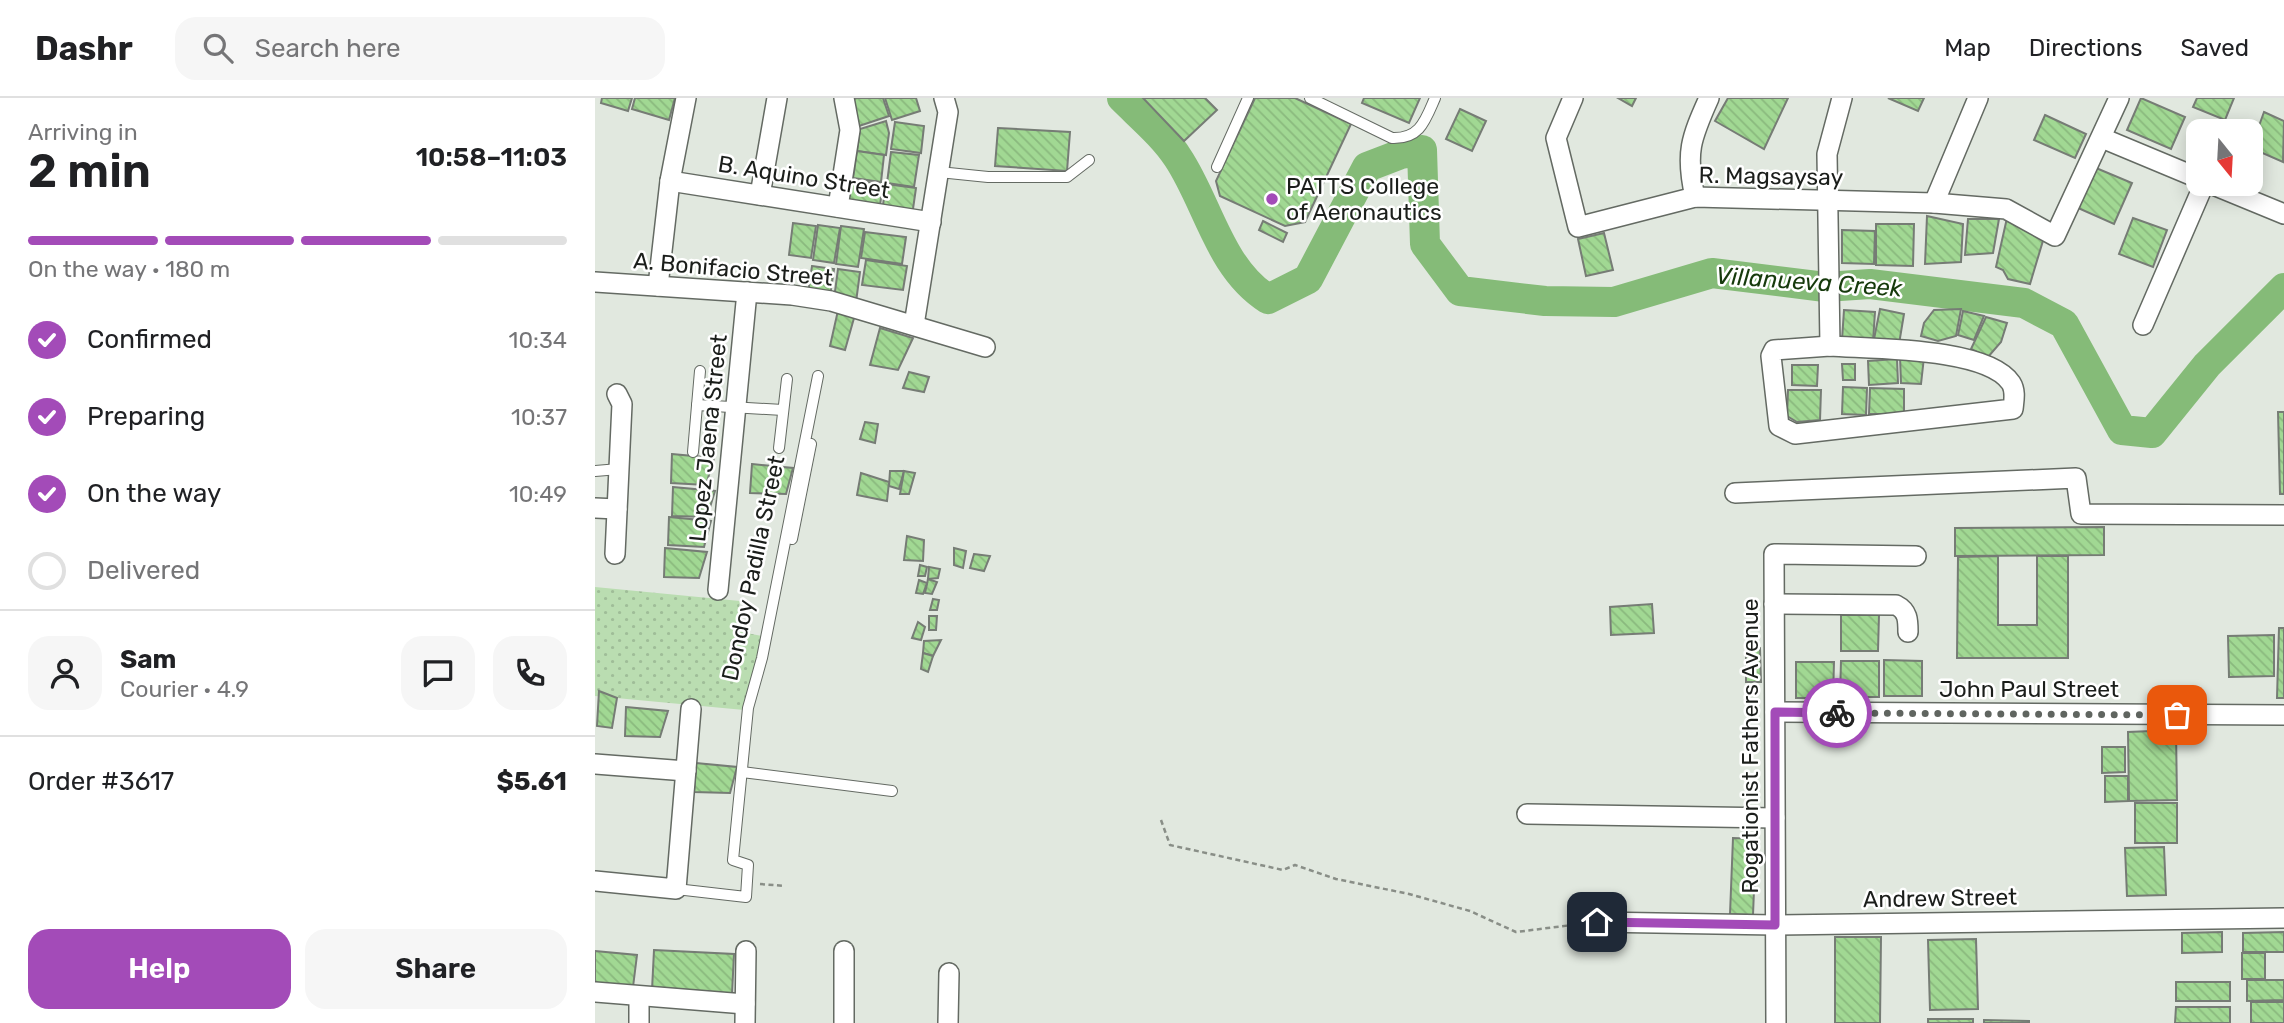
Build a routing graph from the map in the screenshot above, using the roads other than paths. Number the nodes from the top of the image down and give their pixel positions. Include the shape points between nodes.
1 (686, 98) edge
2 (777, 98) edge
3 (844, 98) edge
4 (944, 98) edge
5 (1248, 98) edge
6 (1310, 98) edge
7 (1435, 98) edge
8 (1573, 98) edge
9 (1709, 98) edge
10 (1842, 98) edge
11 (1978, 98) edge
12 (2119, 98) edge
13 (2102, 138) junction
14 (1089, 160) dead end
15 (1217, 167) dead end
16 (939, 172) junction
17 (2186, 173) edge
18 (670, 181) junction
19 (760, 195) junction
20 (2199, 196) edge
21 (2240, 196) edge
22 (1695, 197) junction
23 (1825, 200) junction
24 (1934, 203) junction
25 (838, 207) junction
26 (2284, 214) edge
27 (931, 222) junction
28 (595, 282) edge
29 (658, 286) junction
30 (747, 292) junction
31 (914, 325) junction
32 (2143, 325) dead end
33 (1830, 346) junction
34 (985, 347) dead end
35 (700, 371) dead end
36 (818, 376) dead end
37 (787, 379) dead end
38 (617, 394) dead end
39 (697, 405) junction
40 (735, 407) junction
41 (783, 410) junction
42 (779, 448) dead end
43 (693, 452) dead end
44 (619, 469) junction
45 (595, 471) edge
46 (1735, 494) dead end
47 (595, 508) edge
48 (617, 509) junction
49 (2284, 515) edge
50 (615, 554) dead end
51 (1916, 556) dead end
52 (718, 590) dead end
53 (1774, 604) junction
54 (1908, 632) dead end
55 (691, 709) dead end
56 (1775, 712) junction
57 (2284, 715) edge
58 (595, 764) edge
59 (686, 771) junction
60 (742, 772) junction
61 (892, 791) dead end
62 (1527, 814) dead end
63 (1775, 818) junction
64 (595, 881) edge
65 (676, 889) junction
66 (2284, 918) edge
67 (1597, 922) road end
68 (1775, 925) junction
69 (746, 951) dead end
70 (844, 951) dead end
71 (949, 973) dead end
72 (595, 992) edge
73 (639, 998) junction
74 (745, 1013) edge
75 (639, 1023) edge
76 (844, 1023) edge
77 (948, 1023) edge
78 (1776, 1023) edge

1 - 18 street
2 - 19 street
3 - 25 street via 850,130
4 - 16 street via 948,112
5 - 15 lane
6 - 7 lane via 1392,138 1404,139 1419,131
8 - 22 street, R. Magsaysay via 1556,138 1578,227
9 - 22 street via 1688,155
10 - 23 street via 1827,153
11 - 24 street
12 - 13 street
13 - 17 street
13 - 24 street, R. Magsaysay via 2055,236 2006,209
14 - 16 lane via 1067,177
16 - 27 street
18 - 19 street, B. Aquino Street
18 - 29 street
19 - 25 street, B. Aquino Street
20 - 32 street
21 - 26 street
22 - 23 street, R. Magsaysay
23 - 24 street, R. Magsaysay
23 - 33 street
25 - 27 street, B. Aquino Street
27 - 31 street
28 - 29 street, A. Bonifacio Street
29 - 30 street, A. Bonifacio Street
30 - 31 street, A. Bonifacio Street via 831,301
30 - 40 street, Lopez Jaena Street
31 - 34 street, A. Bonifacio Street
33 - 33 street via 1952,353 2004,375 2013,388 2013,409 1795,434 1786,431 1779,426 1774,350
35 - 39 lane
36 - 60 lane, Dondoy Padilla Street via 748,708
37 - 41 lane
38 - 44 street via 622,404
39 - 40 lane
39 - 43 lane
40 - 41 lane
40 - 52 street, Lopez Jaena Street
41 - 42 lane
44 - 45 lane
44 - 48 street
46 - 49 street via 2076,478 2081,513
47 - 48 street
48 - 50 street
51 - 53 street, Rogationist Fathers Avenue via 1774,554
53 - 54 street via 1896,605 1908,617
53 - 56 street, Rogationist Fathers Avenue
55 - 59 street
56 - 57 street, John Paul Street
56 - 63 street, Rogationist Fathers Avenue
58 - 59 street
59 - 65 street
60 - 61 lane
60 - 65 lane, Dondoy Padilla Street via 733,860 748,865 746,897
62 - 63 street
63 - 68 street, Rogationist Fathers Avenue
64 - 65 street
66 - 68 street, Andrew Street
67 - 68 street, Andrew Street
68 - 78 street, Rogationist Fathers Avenue
69 - 74 street
70 - 76 street
71 - 77 street
72 - 73 street
73 - 74 street
73 - 75 street

